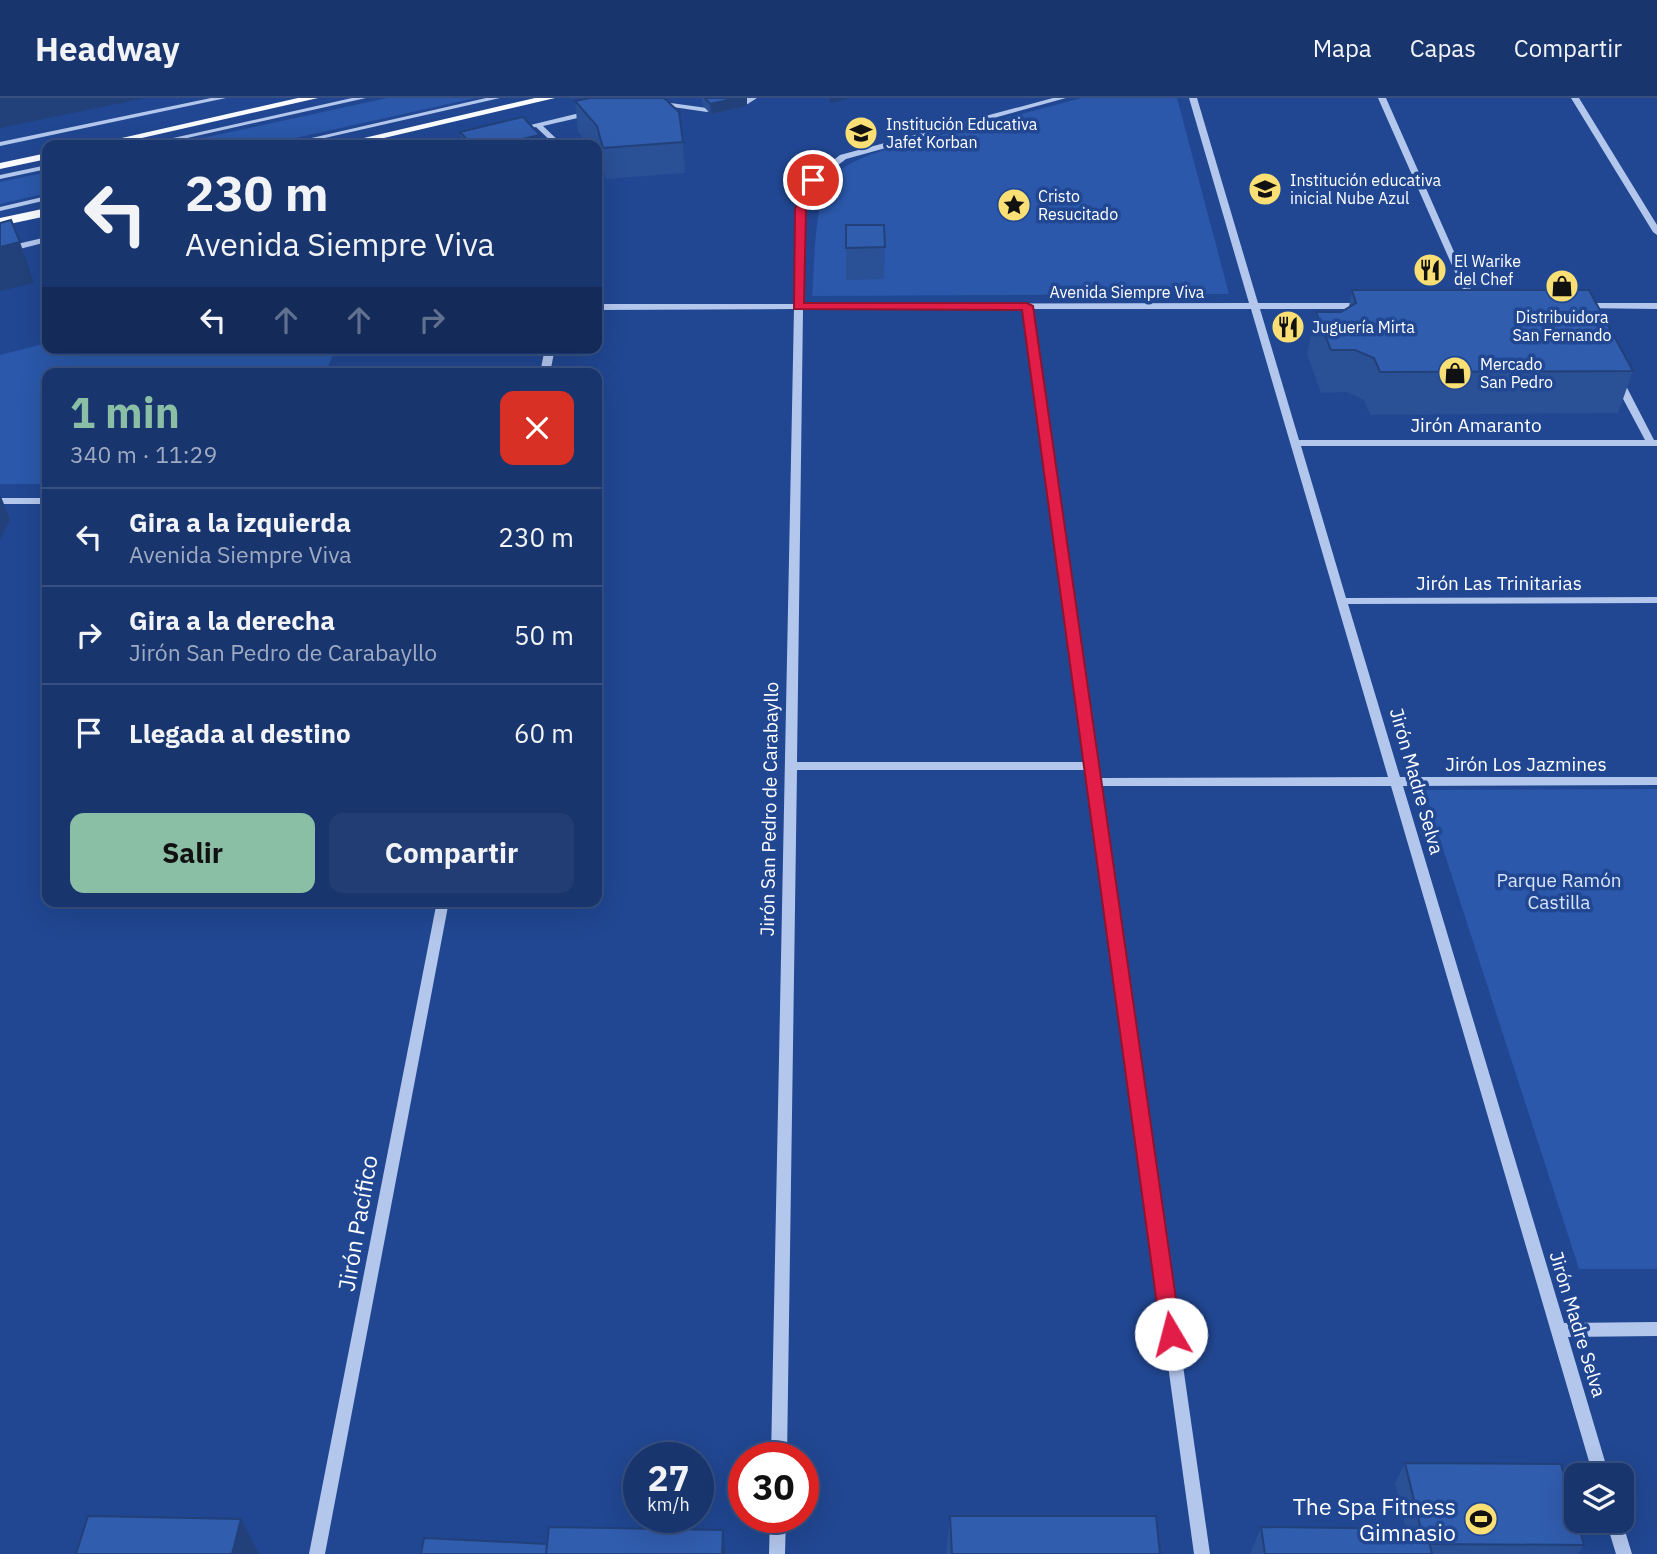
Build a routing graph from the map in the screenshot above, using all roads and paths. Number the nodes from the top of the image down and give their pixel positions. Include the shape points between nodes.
1 (222, 98) edge
2 (313, 98) edge
3 (362, 98) edge
4 (496, 98) edge
5 (550, 98) edge
6 (754, 98) edge
7 (1062, 98) edge
8 (1193, 98) edge
9 (1382, 98) edge
10 (1574, 98) edge
11 (644, 100) edge
12 (743, 103) dead end
13 (604, 109) edge
14 (707, 110) edge
15 (538, 125) junction
16 (513, 131) edge
17 (487, 136) edge
18 (120, 140) edge
19 (169, 140) edge
20 (307, 140) edge
21 (365, 140) edge
22 (470, 140) edge
23 (554, 140) edge
24 (0, 144) edge
25 (42, 157) edge
26 (0, 166) edge
27 (42, 168) edge
28 (0, 177) edge
29 (42, 199) edge
30 (0, 209) edge
31 (42, 213) edge
32 (0, 222) edge
33 (1657, 232) edge
34 (42, 240) edge
35 (0, 251) edge
36 (1027, 306) junction
37 (1254, 306) junction
38 (1378, 306) edge
39 (1461, 306) edge
40 (1474, 306) junction
41 (1487, 306) edge
42 (1565, 306) edge
43 (1578, 306) junction
44 (1657, 306) edge
45 (602, 307) edge
46 (799, 307) junction
47 (1584, 317) edge
48 (1614, 374) edge
49 (1295, 443) junction
50 (1654, 443) edge
51 (42, 501) edge
52 (0, 502) edge
53 (1657, 600) edge
54 (1342, 601) junction
55 (791, 766) junction
56 (1092, 766) junction
57 (1395, 781) junction
58 (1657, 781) edge
59 (1094, 782) junction
60 (442, 907) edge
61 (1657, 1329) edge
62 (1558, 1330) junction
63 (779, 1442) edge
64 (1597, 1463) edge
65 (778, 1533) edge
66 (1618, 1533) edge
67 (317, 1554) edge
68 (777, 1554) edge
69 (1202, 1554) edge
70 (1624, 1554) edge

1 - 24 street
2 - 18 main road
3 - 19 street
4 - 20 street
5 - 21 main road
6 - 12 street
7 - 46 street, Jirón San Pedro de Carabayllo via 862,150 826,168 813,180 800,209
8 - 37 street, Jirón Madre Selva
9 - 40 street
10 - 33 street
11 - 14 street
13 - 15 street
15 - 16 street
15 - 23 street
17 - 22 street
25 - 26 main road
27 - 28 street
29 - 30 street
31 - 32 main road
34 - 35 street
36 - 37 street, Avenida Siempre Viva
36 - 46 street, Avenida Siempre Viva
36 - 56 street
37 - 38 street, Avenida Siempre Viva
37 - 49 street, Jirón Madre Selva
39 - 40 street
40 - 41 street
42 - 43 street
43 - 44 street
43 - 47 street
45 - 46 street, Avenida Siempre Viva
46 - 55 street, Jirón San Pedro de Carabayllo
48 - 50 street
49 - 50 street, Jirón Amaranto
49 - 54 street, Jirón Madre Selva
51 - 52 street
53 - 54 street, Jirón Las Trinitarias
54 - 57 street, Jirón Madre Selva
55 - 56 street
55 - 63 street, Jirón San Pedro de Carabayllo
56 - 59 street
57 - 58 street, Jirón Los Jazmines
57 - 59 street, Jirón Los Jazmines
57 - 62 street, Jirón Madre Selva
59 - 69 street
60 - 67 street, Jirón Pacífico
61 - 62 street
62 - 64 street, Jirón Madre Selva
65 - 68 street
66 - 70 street

